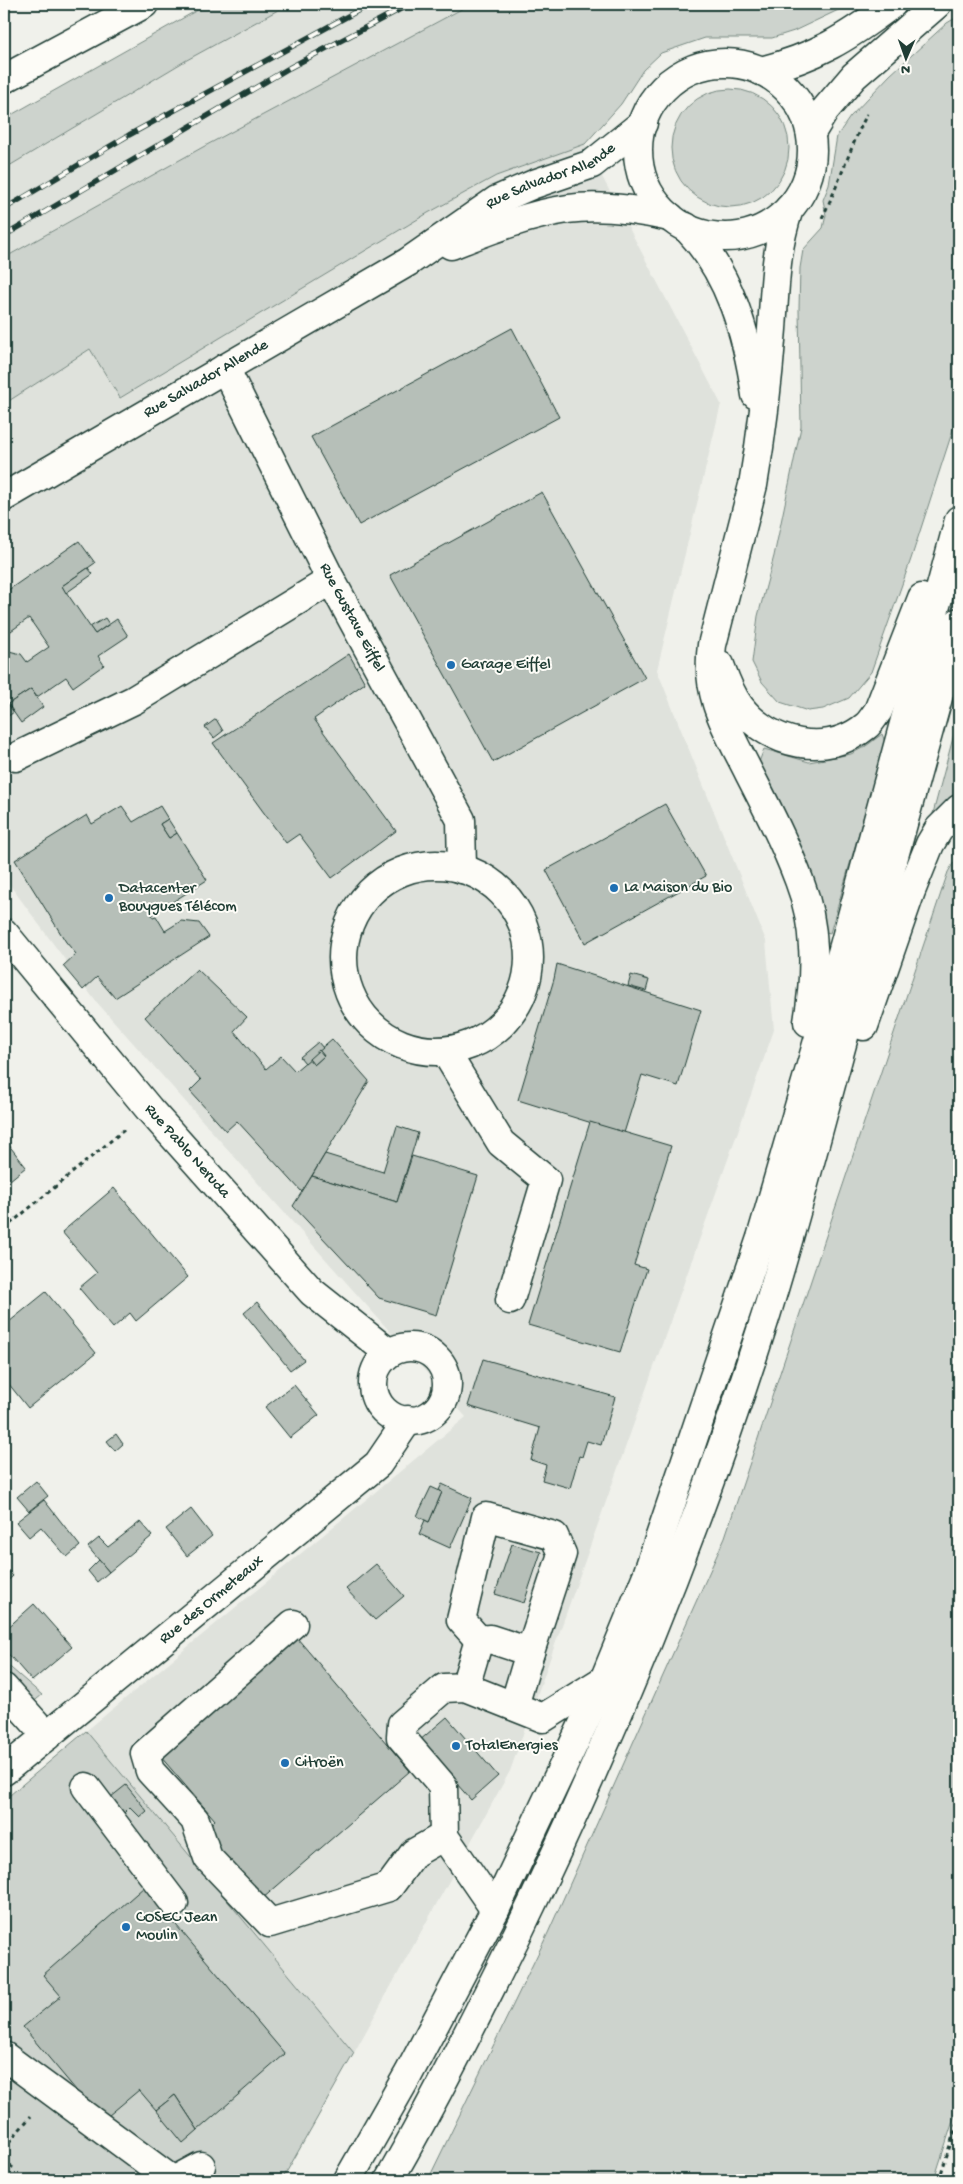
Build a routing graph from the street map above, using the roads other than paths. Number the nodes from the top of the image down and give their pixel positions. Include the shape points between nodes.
1 (144, 4) edge
2 (892, 4) edge
3 (938, 4) edge
4 (761, 71) junction
5 (4, 79) edge
6 (643, 123) junction
7 (810, 133) junction
8 (789, 209) junction
9 (678, 222) junction
10 (408, 262) junction
11 (225, 368) junction
12 (761, 439) junction
13 (4, 497) edge
14 (959, 498) edge
15 (959, 520) edge
16 (331, 580) junction
17 (959, 622) edge
18 (716, 630) junction
19 (16, 756) dead end
20 (959, 809) edge
21 (462, 869) junction
22 (4, 932) edge
23 (445, 1051) junction
24 (798, 1206) junction
25 (766, 1221) junction
26 (510, 1300) dead end
27 (389, 1353) junction
28 (408, 1420) junction
29 (293, 1624) dead end
30 (479, 1640) junction
31 (530, 1652) junction
32 (604, 1680) junction
33 (4, 1688) edge
34 (465, 1688) junction
35 (514, 1706) junction
36 (47, 1736) junction
37 (4, 1772) edge
38 (86, 1787) dead end
39 (444, 1836) junction
40 (174, 1903) dead end
41 (495, 1910) junction
42 (4, 2056) edge
43 (201, 2166) dead end
44 (173, 2180) edge
45 (348, 2180) edge
46 (389, 2180) edge

1 - 5 main road
2 - 4 main road via 848,37 827,48 790,64
3 - 7 main road via 854,76
4 - 6 main road via 740,65 714,64 688,72 660,93
4 - 7 main road via 793,96 805,115
6 - 9 main road via 639,151 642,174 652,196
6 - 10 main road, Rue Salvador Allende via 592,164 496,200
7 - 8 main road via 810,171
8 - 9 main road via 770,225 746,234 716,236
8 - 12 main road via 777,251
9 - 10 main road, Rue Salvador Allende via 609,208 569,208 498,226
9 - 12 main road via 698,240 712,260 736,310 753,376
10 - 11 main road, Rue Salvador Allende
11 - 13 main road, Rue Salvador Allende
11 - 16 main road, Rue Gustave Eiffel
12 - 18 main road via 753,485
14 - 18 main road via 878,711 868,726 851,736 830,743 806,745 784,740 765,730 740,707 732,694 719,664
15 - 25 main road
16 - 19 main road via 134,700
16 - 21 main road, Rue Gustave Eiffel via 461,820
17 - 24 main road
18 - 25 main road via 709,664 717,708 800,881 812,925 815,956 803,1056
20 - 24 main road via 939,829 930,844
21 - 23 main road via 487,881 508,900 522,923 529,950 527,979 516,1006 498,1028 473,1044
21 - 23 main road via 435,865 409,869 384,881 364,899 350,922 343,952 346,982 355,1006 371,1026 416,1050
22 - 27 main road, Rue Pablo Neruda via 149,1109 312,1292
23 - 26 main road via 501,1143 546,1180
24 - 46 main road via 765,1318 712,1471 667,1596 603,1752 476,2020
25 - 32 main road via 647,1574
27 - 28 main road via 375,1371 375,1394 387,1412
27 - 28 main road via 400,1348 425,1350 436,1357 447,1380 441,1404 421,1419
28 - 36 main road, Rue des Ormeteaux via 378,1464
29 - 39 main road via 145,1754 150,1771 195,1820 208,1858 270,1923 389,1887 414,1853
30 - 31 main road via 490,1639
30 - 31 main road via 461,1620 486,1517 554,1536 562,1554
30 - 34 main road
31 - 35 main road
32 - 35 main road via 543,1718
32 - 41 main road
33 - 36 main road
34 - 35 main road
34 - 39 main road via 444,1688 402,1724 401,1737 443,1786
36 - 37 main road, Rue des Ormeteaux
38 - 40 main road
39 - 41 main road
41 - 45 main road
42 - 44 main road
43 - 44 main road

